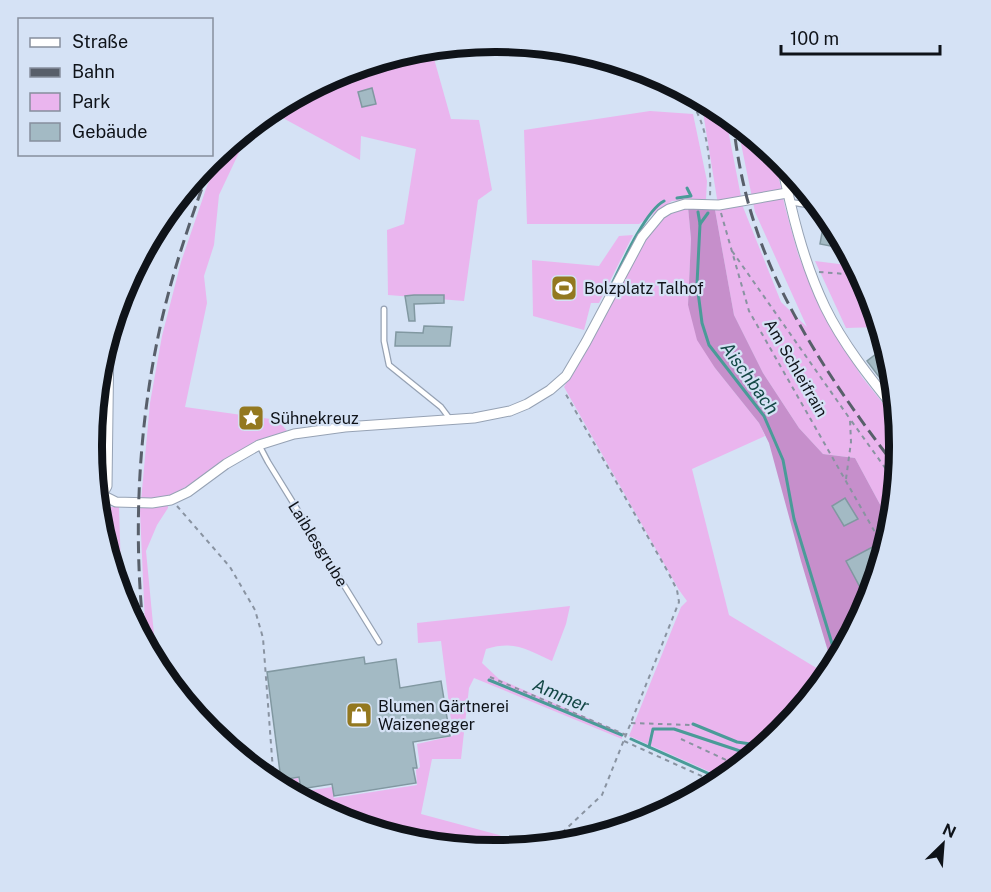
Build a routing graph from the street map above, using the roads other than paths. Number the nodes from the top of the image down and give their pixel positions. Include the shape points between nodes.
1 (785, 180) edge
2 (788, 197) junction
3 (805, 202) edge
4 (384, 309) dead end
5 (108, 377) edge
6 (886, 397) edge
7 (451, 420) junction
8 (259, 445) junction
9 (104, 490) edge
10 (105, 499) edge
11 (379, 642) dead end

1 - 2 street
2 - 3 lane
2 - 6 street via 825,307 863,370
2 - 7 street via 669,209 654,220 626,264 578,358 559,383 541,397 510,411
4 - 7 lane via 389,365 441,407
5 - 9 street
7 - 8 street via 320,429
8 - 10 street via 171,500 152,503
8 - 11 lane, Laiblesgrube

